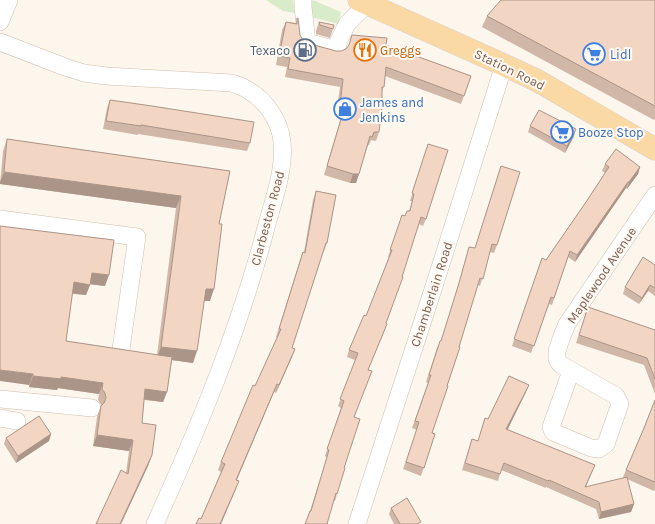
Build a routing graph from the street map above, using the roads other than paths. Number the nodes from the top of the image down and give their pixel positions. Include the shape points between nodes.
1 (9, 0) edge
2 (303, 0) edge
3 (363, 2) edge
4 (0, 22) edge
5 (0, 42) edge
6 (504, 65) junction
7 (655, 149) edge
8 (655, 195) edge
9 (0, 220) edge
10 (121, 349) edge
11 (571, 371) junction
12 (0, 399) edge
13 (92, 408) dead end
14 (0, 418) edge
15 (17, 421) dead end
16 (155, 524) edge
17 (357, 524) edge

1 - 4 street
2 - 3 street via 307,42 336,50 347,24
3 - 6 main road, Station Road
5 - 16 street, Clarbeston Road via 84,73 232,83 259,98 267,106 279,128 282,142 279,181 259,256 217,377
6 - 7 main road, Station Road
6 - 17 street, Chamberlain Road
8 - 11 street, Maplewood Avenue via 562,336 557,359
9 - 10 street via 137,236
11 - 11 street via 616,396 620,404 606,444 599,449 553,432 551,427
12 - 13 street
14 - 15 street

